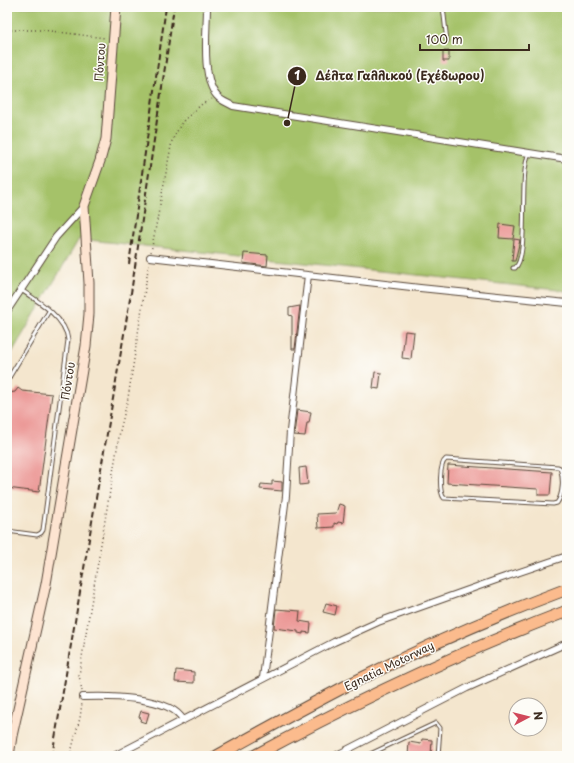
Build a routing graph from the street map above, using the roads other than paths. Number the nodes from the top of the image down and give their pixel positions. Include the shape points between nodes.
1 (116, 7) edge
2 (207, 7) edge
3 (442, 7) edge
4 (448, 41) dead end
5 (529, 153) junction
6 (567, 159) edge
7 (84, 206) junction
8 (150, 257) road end
9 (513, 268) dead end
10 (308, 275) junction
11 (21, 290) junction
12 (567, 303) edge
13 (7, 311) edge
14 (49, 311) junction
15 (7, 381) edge
16 (562, 476) junction
17 (567, 476) edge
18 (7, 531) edge
19 (567, 556) edge
20 (567, 588) edge
21 (567, 611) edge
22 (567, 643) edge
23 (263, 678) junction
24 (83, 697) road end
25 (182, 720) junction
26 (9, 756) edge
27 (114, 756) edge
28 (217, 756) edge
29 (254, 756) edge
30 (335, 756) edge
31 (366, 756) edge
32 (438, 756) edge

1 - 7 street, Πόντου via 106,139
2 - 5 street via 206,57 209,78 217,96 226,103
3 - 4 lane
5 - 6 street
5 - 9 lane via 524,172 524,230 519,263
7 - 11 street via 56,237
7 - 26 street, Πόντου via 90,283 86,346 46,584
8 - 10 street
10 - 12 street
10 - 23 street via 290,431 286,496
11 - 13 street
11 - 14 lane
14 - 15 lane
14 - 18 lane via 65,326 68,340 44,524 41,533 37,535
16 - 16 lane via 560,498 553,504 448,499 442,496 441,491 442,464 446,459 558,467
16 - 17 lane
19 - 23 street via 378,622
20 - 28 highway, Egnatia Motorway via 424,648
21 - 29 highway, Egnatia Motorway via 408,677
22 - 30 street via 467,688
23 - 25 street
24 - 25 street via 127,698 159,704 173,710
25 - 27 street
31 - 32 lane via 436,723 440,728

